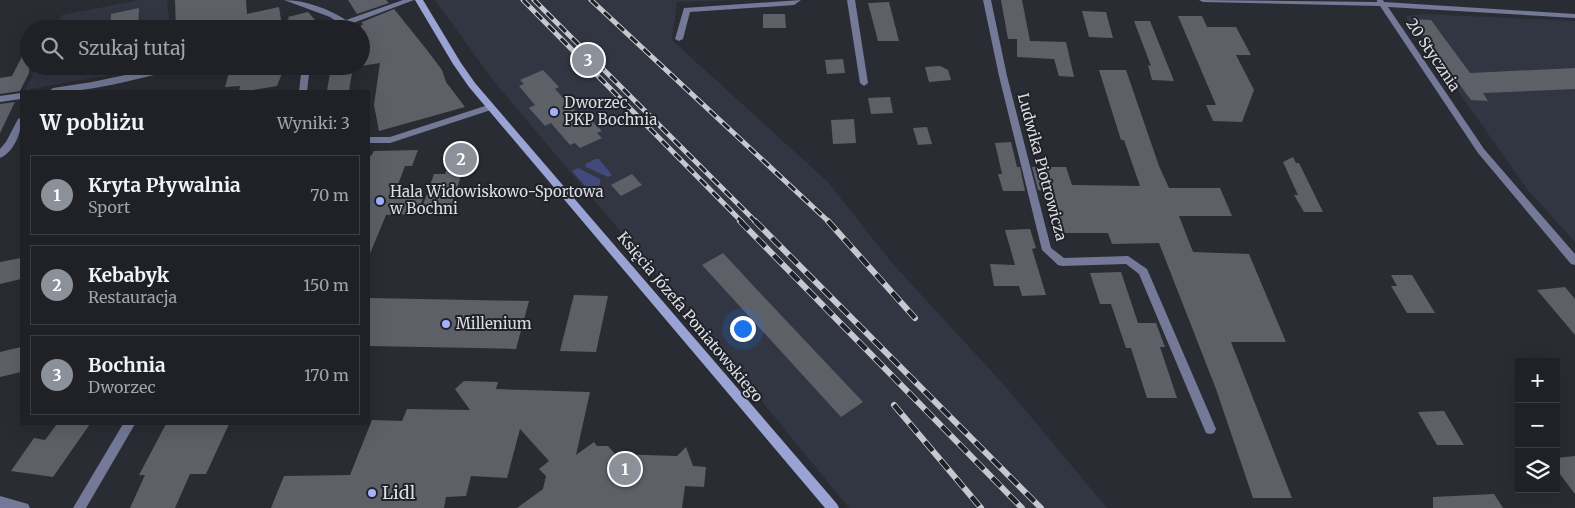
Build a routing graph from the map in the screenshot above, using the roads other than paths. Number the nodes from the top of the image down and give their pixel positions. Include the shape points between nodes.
1 (288, 0) edge
2 (410, 0) edge
3 (419, 0) edge
4 (797, 0) edge
5 (851, 0) edge
6 (987, 0) edge
7 (1203, 0) edge
8 (1380, 2) edge
9 (1575, 16) edge
10 (341, 20) edge
11 (353, 20) edge
12 (679, 39) dead end
13 (139, 75) edge
14 (305, 75) edge
15 (864, 83) dead end
16 (60, 90) edge
17 (303, 90) edge
18 (20, 96) edge
19 (0, 100) edge
20 (491, 107) junction
21 (20, 123) edge
22 (370, 140) edge
23 (0, 155) edge
24 (1575, 261) edge
25 (127, 425) edge
26 (1210, 429) dead end
27 (0, 502) edge
28 (24, 508) edge
29 (79, 508) edge
30 (833, 508) edge

1 - 10 street
2 - 11 street
3 - 20 main road, Księcia Józefa Poniatowskiego via 457,64
4 - 12 street via 794,3 687,10
5 - 15 street
6 - 26 street, Ludwika Piotrowicza via 1047,250 1062,262 1128,260 1143,272
7 - 8 street
8 - 9 street
8 - 24 street, 20 Stycznia via 1481,151
13 - 16 street
14 - 17 street
18 - 19 street
20 - 22 street via 390,140
20 - 30 main road, Księcia Józefa Poniatowskiego
21 - 23 street
25 - 29 street
27 - 28 street

